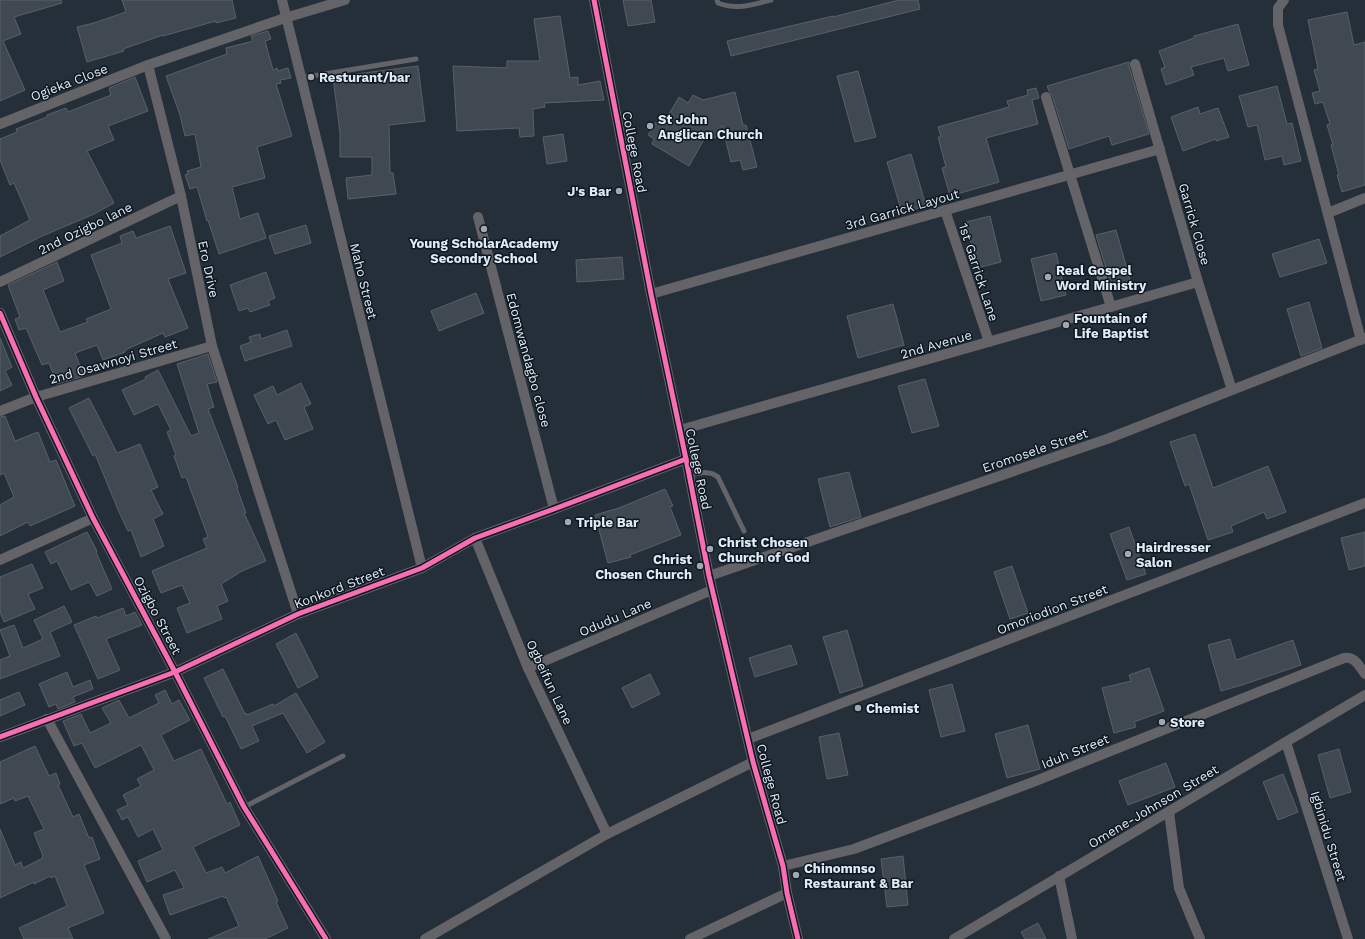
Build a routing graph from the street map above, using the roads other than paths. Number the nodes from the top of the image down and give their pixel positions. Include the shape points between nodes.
1 (282, 0) edge
2 (345, 0) edge
3 (594, 0) edge
4 (717, 0) edge
5 (771, 0) edge
6 (1284, 0) edge
7 (285, 18) junction
8 (416, 59) dead end
9 (1135, 64) dead end
10 (148, 65) junction
11 (300, 78) junction
12 (1046, 98) dead end
13 (0, 124) edge
14 (1160, 149) junction
15 (1070, 175) junction
16 (181, 196) junction
17 (1365, 198) edge
18 (945, 210) junction
19 (1328, 213) junction
20 (478, 217) dead end
21 (0, 282) edge
22 (1198, 282) junction
23 (651, 294) junction
24 (1111, 307) junction
25 (0, 314) edge
26 (1363, 339) edge
27 (989, 342) junction
28 (212, 346) junction
29 (1232, 390) junction
30 (36, 397) junction
31 (0, 411) edge
32 (680, 430) junction
33 (686, 458) junction
34 (690, 475) junction
35 (1365, 503) edge
36 (554, 509) junction
37 (94, 518) junction
38 (744, 531) dead end
39 (475, 538) junction
40 (0, 560) edge
41 (422, 568) junction
42 (709, 576) junction
43 (712, 590) junction
44 (298, 614) junction
45 (528, 668) junction
46 (175, 672) junction
47 (1365, 674) edge
48 (1365, 695) edge
49 (47, 719) junction
50 (0, 737) edge
51 (748, 739) junction
52 (1286, 742) junction
53 (343, 756) dead end
54 (753, 762) junction
55 (244, 807) junction
56 (1168, 812) junction
57 (607, 834) junction
58 (784, 866) junction
59 (1059, 876) junction
60 (787, 894) junction
61 (166, 939) edge
62 (326, 939) edge
63 (425, 939) edge
64 (690, 939) edge
65 (798, 939) edge
66 (954, 939) edge
67 (1072, 939) edge
68 (1200, 939) edge
69 (1348, 939) edge

1 - 7 street, Maho Street
2 - 7 street
3 - 23 street, College Road
4 - 5 lane via 728,7 747,6
6 - 19 street via 1278,8 1278,25
7 - 10 street
7 - 11 street, Maho Street
8 - 11 lane
9 - 14 street, Garrick Close
10 - 13 street, Ogieka Close
10 - 16 street, Ero Drive
11 - 41 street, Maho Street
12 - 15 street
14 - 15 street, 3rd Garrick Layout
14 - 22 street, Garrick Close
15 - 18 street, 3rd Garrick Layout
15 - 24 street
16 - 21 street, 2nd Ozigbo lane
16 - 28 street, Ero Drive
17 - 19 street
18 - 23 street, 3rd Garrick Layout
18 - 27 street, 1st Garrick Lane
19 - 26 street
20 - 36 street, Edomwandagbo close
22 - 24 street, 2nd Avenue
22 - 29 street, Garrick Close
23 - 32 street, College Road
24 - 27 street, 2nd Avenue
25 - 30 street, Ozigbo Street
26 - 29 street, Eromosele Street
27 - 32 street, 2nd Avenue
28 - 30 street, 2nd Osawnoyi Street
28 - 44 street, Ero Drive
29 - 42 street, Eromosele Street via 1107,439
30 - 31 street, 2nd Osawnoyi Street
30 - 37 street, Ozigbo Street
32 - 33 street, College Road
33 - 34 street, College Road
33 - 36 street, Konkord Street
34 - 38 lane via 714,473 718,477
34 - 42 street, College Road
35 - 51 street, Omoriodion Street
36 - 39 street, Konkord Street
37 - 40 street
37 - 46 street, Ozigbo Street
39 - 41 street, Konkord Street
39 - 45 street, Ogbeifun Lane
41 - 44 street, Konkord Street
42 - 43 street, College Road
43 - 45 street, Odudu Lane
43 - 51 street, College Road
44 - 46 street, Konkord Street
45 - 57 street, Ogbeifun Lane
46 - 49 street, Konkord Street
46 - 55 street, Ozigbo Street
47 - 58 street, Iduh Street via 1354,659 1344,658 1041,779 854,849
48 - 52 street, Omene-Johnson Street
49 - 50 street, Konkord Street
49 - 61 street
51 - 54 street, College Road
52 - 56 street, Omene-Johnson Street
52 - 69 street, Igbinidu Street
53 - 55 lane
54 - 57 street
54 - 58 street, College Road
55 - 62 street, Ozigbo Street
56 - 59 street, Omene-Johnson Street
56 - 68 street via 1179,888
57 - 63 street
58 - 60 street, College Road
59 - 66 street, Omene-Johnson Street
59 - 67 street
60 - 64 street
60 - 65 street, College Road

